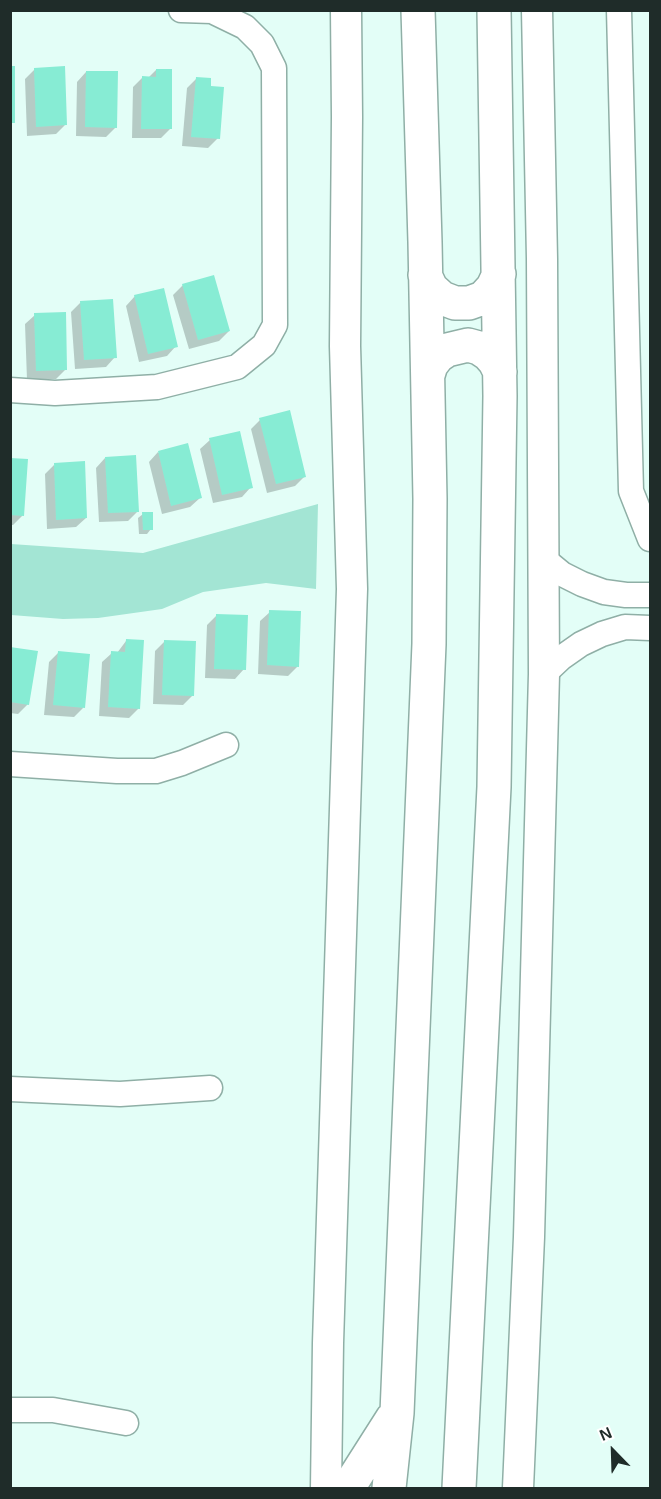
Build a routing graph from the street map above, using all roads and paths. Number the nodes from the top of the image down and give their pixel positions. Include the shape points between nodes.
1 (181, 10) edge
2 (346, 10) edge
3 (418, 10) edge
4 (494, 10) edge
5 (537, 10) edge
6 (619, 10) edge
7 (499, 274) junction
8 (425, 275) junction
9 (500, 372) junction
10 (428, 375) junction
11 (10, 390) edge
12 (651, 539) edge
13 (545, 560) junction
14 (651, 595) edge
15 (651, 628) edge
16 (544, 674) junction
17 (226, 745) dead end
18 (10, 764) edge
19 (210, 1088) dead end
20 (10, 1089) edge
21 (10, 1410) edge
22 (397, 1413) junction
23 (126, 1423) dead end
24 (326, 1488) edge
25 (348, 1488) edge
26 (389, 1488) edge
27 (459, 1488) edge
28 (518, 1488) edge

1 - 11 street via 212,11 245,27 262,44 274,68 275,325 264,345 237,367 157,387 55,393
2 - 24 street via 345,345 352,622
3 - 8 main road
4 - 7 main road
5 - 13 street
6 - 12 street via 631,491
7 - 8 main road via 483,298 469,303 442,298
7 - 9 main road
8 - 10 main road
9 - 10 main road via 488,354 468,345 438,356
9 - 27 main road via 494,787
10 - 22 main road via 429,644
13 - 14 street via 562,574 604,592
13 - 16 street
15 - 16 street via 625,627 602,634 581,644
16 - 28 street
17 - 18 street via 156,771
19 - 20 street via 120,1094
21 - 23 street via 53,1410
22 - 25 main road
22 - 26 main road

